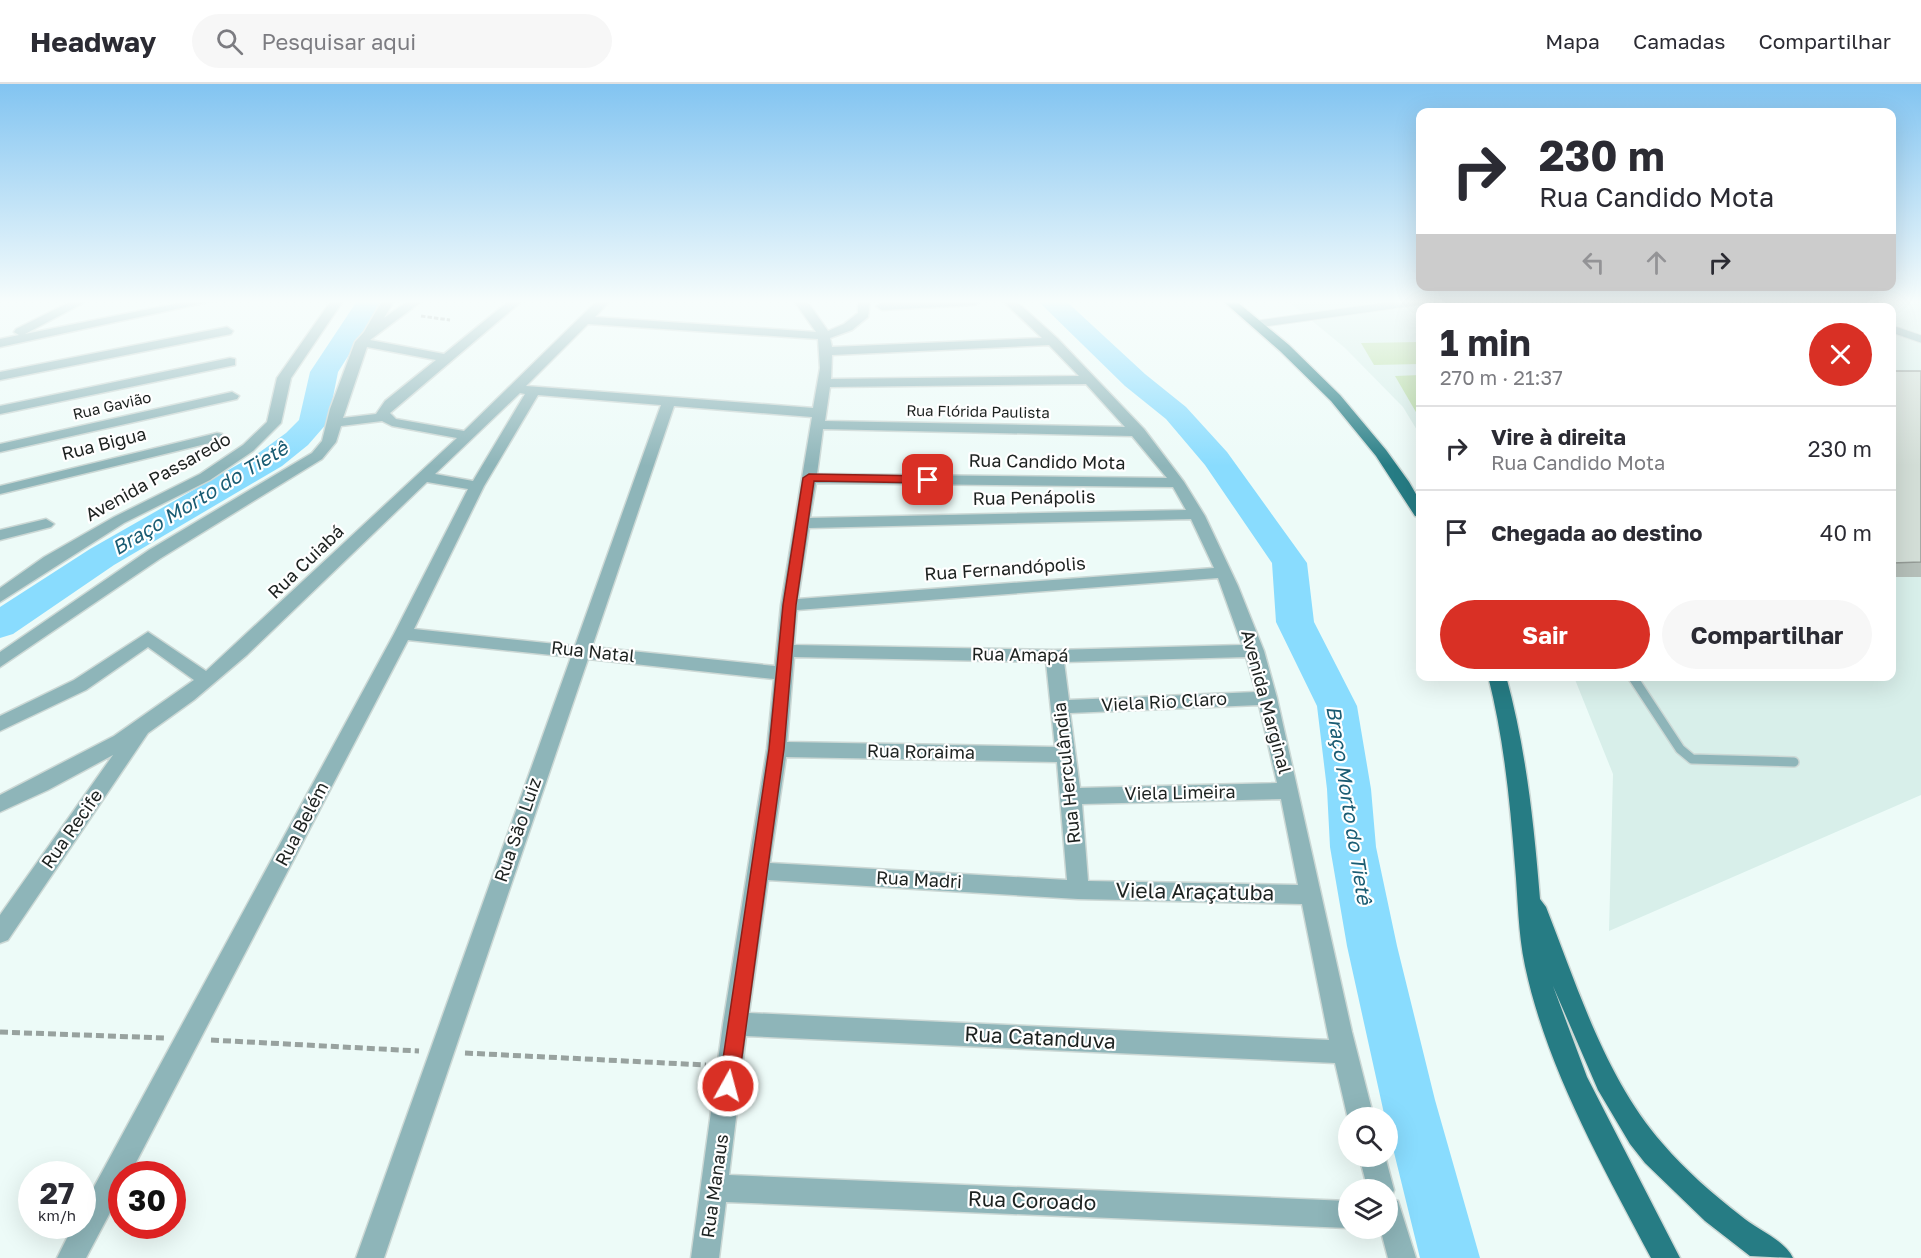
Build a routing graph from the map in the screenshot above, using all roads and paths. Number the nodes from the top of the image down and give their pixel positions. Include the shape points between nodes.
1 (102, 356) edge
2 (298, 356) edge
3 (359, 356) edge
4 (435, 356) edge
5 (447, 356) edge
6 (554, 356) edge
7 (825, 356) edge
8 (1067, 356) edge
9 (1295, 356) edge
10 (444, 358) junction
11 (230, 362) dead end
12 (0, 376) edge
13 (1090, 380) junction
14 (824, 383) junction
15 (525, 390) junction
16 (232, 396) dead end
17 (669, 402) junction
18 (0, 410) edge
19 (384, 417) junction
20 (818, 419) junction
21 (335, 423) junction
22 (1139, 432) junction
23 (466, 436) junction
24 (217, 437) dead end
25 (0, 448) edge
26 (424, 477) junction
27 (809, 478) junction
28 (1177, 483) junction
29 (477, 486) junction
30 (0, 490) edge
31 (1416, 507) edge
32 (1194, 514) junction
33 (802, 523) junction
34 (46, 524) dead end
35 (0, 535) edge
36 (1224, 572) junction
37 (0, 596) edge
38 (789, 605) junction
39 (404, 634) junction
40 (580, 650) junction
41 (785, 651) junction
42 (1255, 651) junction
43 (1054, 656) junction
44 (0, 661) edge
45 (782, 673) junction
46 (206, 680) junction
47 (1498, 681) edge
48 (1635, 681) edge
49 (1268, 698) junction
50 (1061, 707) junction
51 (0, 724) edge
52 (144, 726) junction
53 (777, 749) junction
54 (1066, 755) junction
55 (1794, 762) dead end
56 (1289, 791) junction
57 (1071, 796) junction
58 (0, 804) edge
59 (760, 871) junction
60 (1077, 890) junction
61 (1528, 890) junction
62 (1312, 895) junction
63 (0, 933) edge
64 (735, 1024) junction
65 (0, 1032) edge
66 (187, 1038) junction
67 (441, 1052) junction
68 (1344, 1052) junction
69 (730, 1066) junction
70 (1358, 1107) edge
71 (716, 1188) junction
72 (1338, 1215) edge
73 (1396, 1239) edge
74 (71, 1258) edge
75 (370, 1258) edge
76 (705, 1258) edge
77 (1402, 1258) edge
78 (1666, 1258) edge
79 (1779, 1258) edge

1 - 12 street
2 - 37 street, Avenida Passaredo via 284,378 274,423 248,448 215,471 79,544
3 - 21 street
4 - 10 street
5 - 10 street
6 - 15 street, Rua Cuiabá
7 - 14 street, Rua Manaus
8 - 13 street, Avenida Marginal
9 - 31 main road via 1376,444
10 - 19 street via 390,404
11 - 18 street
13 - 14 street
13 - 22 street, Avenida Marginal
14 - 20 street, Rua Manaus
15 - 17 street, Rua Flórida Paulista
15 - 23 street, Rua Cuiabá
15 - 29 street, Rua Belém
16 - 25 street, Rua Gavião
17 - 20 street, Rua Flórida Paulista
17 - 40 street, Rua São Luiz
19 - 21 street
19 - 23 street
20 - 22 street, Rua Flórida Paulista
20 - 27 street, Rua Manaus
21 - 44 street via 329,442 317,456 155,554
22 - 28 street, Avenida Marginal
23 - 26 street, Rua Cuiabá
24 - 30 street, Rua Bigua
26 - 29 street
26 - 46 street, Rua Cuiabá
27 - 28 street, Rua Candido Mota
27 - 33 street, Rua Manaus
28 - 32 street, Avenida Marginal
29 - 39 street, Rua Belém
32 - 33 street, Rua Penápolis
32 - 36 street, Avenida Marginal
33 - 38 street, Rua Manaus
34 - 35 street
36 - 38 street, Rua Fernandópolis
36 - 42 street, Avenida Marginal
38 - 41 street, Rua Manaus
39 - 40 street, Rua Natal
39 - 66 street, Rua Belém
40 - 45 street, Rua Natal
40 - 67 street, Rua São Luiz
41 - 43 street, Rua Amapá
41 - 45 street, Rua Manaus
42 - 43 street, Rua Amapá
42 - 49 street, Avenida Marginal
43 - 50 street, Rua Herculândia
45 - 53 street, Rua Manaus
46 - 51 street via 148,638 80,685
46 - 52 street, Rua Cuiabá
47 - 61 main road via 1516,755
48 - 55 lane via 1680,749 1692,759
49 - 50 street, Viela Rio Claro
49 - 56 street, Avenida Marginal
50 - 54 street, Rua Herculândia
52 - 58 street, Rua Cuiabá
52 - 63 street, Rua Recife
53 - 54 street, Rua Roraima
53 - 59 street, Rua Manaus
54 - 57 street, Rua Herculândia
56 - 57 street, Viela Limeira
56 - 62 street, Avenida Marginal
57 - 60 street, Rua Herculândia
59 - 60 street, Rua Madri
59 - 64 street, Rua Manaus
60 - 62 street, Viela Araçatuba
61 - 78 main road via 1538,976 1557,1036 1587,1108
61 - 79 main road via 1583,1030 1639,1136 1674,1177 1730,1226
62 - 68 street, Avenida Marginal
64 - 68 street, Rua Catanduva
64 - 69 street, Rua Manaus
65 - 66 path
66 - 67 path
66 - 74 street, Rua Belém
67 - 69 path
67 - 75 street, Rua São Luiz
68 - 70 street, Avenida Marginal
69 - 71 street, Rua Manaus
71 - 72 street, Rua Coroado
71 - 76 street, Rua Manaus
73 - 77 street

